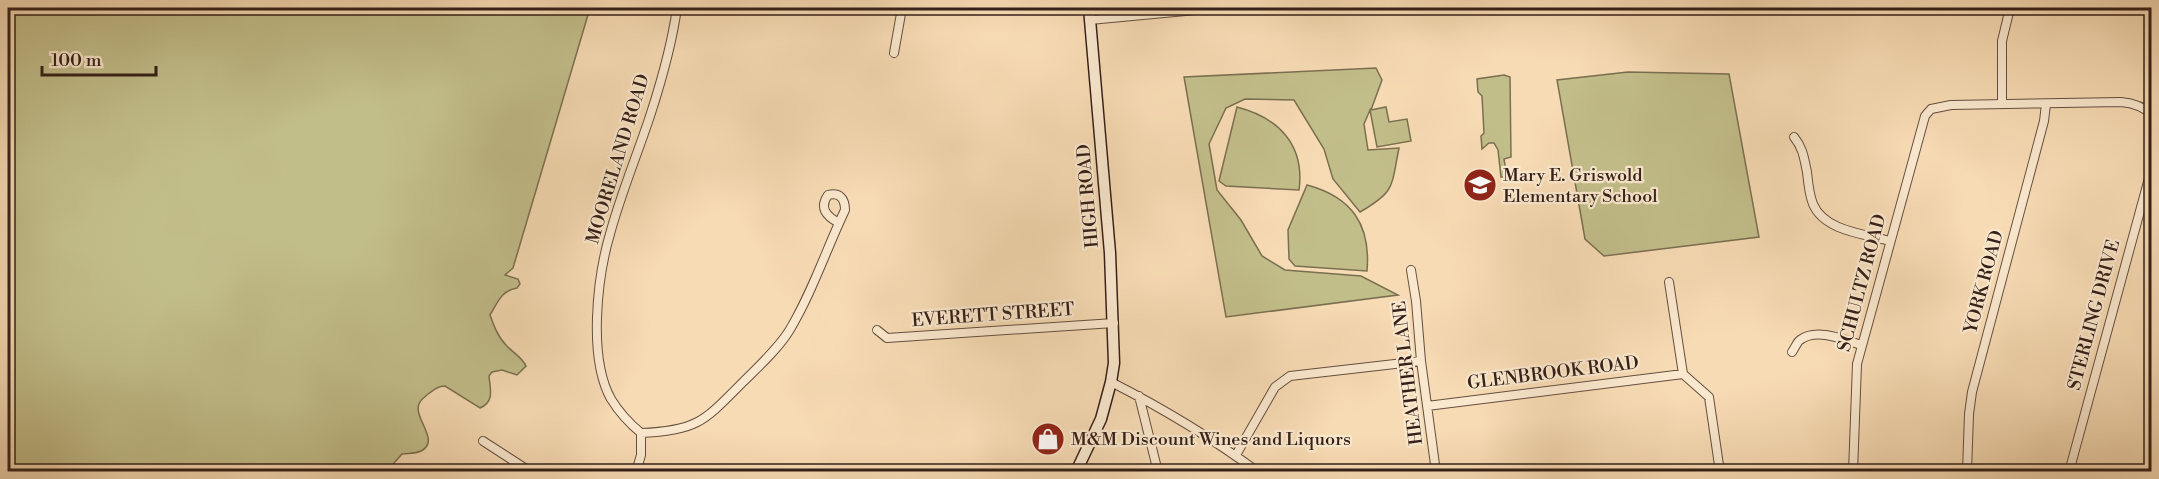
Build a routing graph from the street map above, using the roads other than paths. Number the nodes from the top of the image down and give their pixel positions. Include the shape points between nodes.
1 (677, 8) edge
2 (902, 8) edge
3 (1089, 8) edge
4 (1217, 8) edge
5 (2010, 8) edge
6 (1090, 20) junction
7 (894, 53) dead end
8 (2002, 104) junction
9 (2046, 104) junction
10 (2151, 115) edge
11 (1794, 137) dead end
12 (2151, 167) edge
13 (839, 223) dead end
14 (1890, 241) junction
15 (1411, 270) dead end
16 (1668, 282) dead end
17 (1113, 323) junction
18 (877, 330) dead end
19 (1861, 345) junction
20 (1792, 352) dead end
21 (1421, 361) junction
22 (1683, 374) junction
23 (1111, 382) junction
24 (1139, 396) junction
25 (1427, 406) junction
26 (641, 433) junction
27 (483, 441) dead end
28 (1236, 456) junction
29 (531, 471) edge
30 (636, 471) edge
31 (1076, 471) edge
32 (1158, 471) edge
33 (1258, 471) edge
34 (1436, 471) edge
35 (1720, 471) edge
36 (1853, 471) edge
37 (1967, 471) edge
38 (2069, 471) edge

1 - 26 street, MOORELAND ROAD via 652,110 609,235 599,299 597,332 603,379 611,398
2 - 7 street
3 - 6 main road, HIGH ROAD
4 - 6 street
5 - 8 street via 2002,41
6 - 17 main road, HIGH ROAD
8 - 9 street
8 - 14 street, SCHULTZ ROAD via 1931,108 1925,116
9 - 10 street via 2133,103
9 - 37 street, YORK ROAD via 1972,392
11 - 14 street via 1803,153 1817,212 1841,227
12 - 38 street, STERLING DRIVE
13 - 26 street via 800,312 776,348 720,405 694,425
14 - 19 street, SCHULTZ ROAD
15 - 21 street, HEATHER LANE
16 - 22 street
17 - 18 street, EVERETT STREET via 886,338
17 - 23 main road, HIGH ROAD
19 - 20 street via 1811,335 1800,339
19 - 36 street, SCHULTZ ROAD via 1855,383
21 - 25 street, HEATHER LANE
21 - 28 street via 1290,376 1275,387
22 - 25 street, GLENBROOK ROAD
22 - 35 street via 1709,396
23 - 24 street
23 - 31 main road, HIGH ROAD via 1101,419
24 - 28 street
24 - 32 street
25 - 34 street, HEATHER LANE
26 - 30 street
27 - 29 street
28 - 33 street

